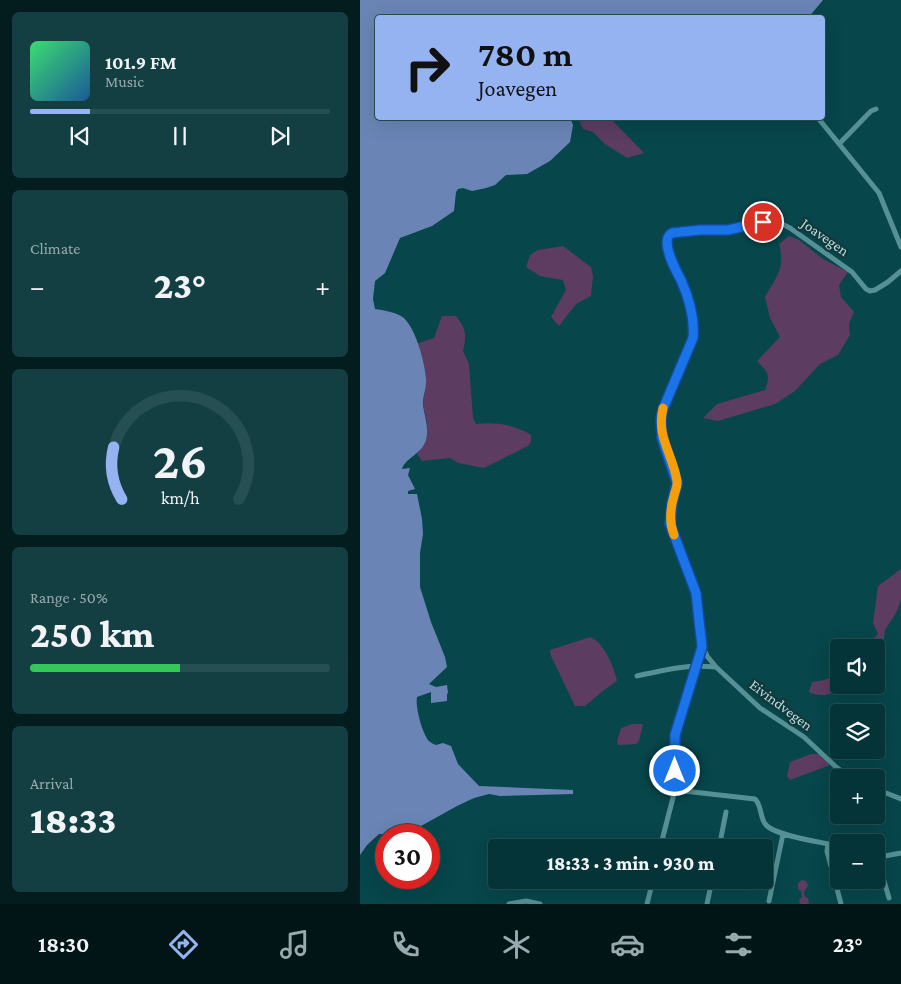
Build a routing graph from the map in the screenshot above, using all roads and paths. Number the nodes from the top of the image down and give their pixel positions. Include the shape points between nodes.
1 (876, 109) dead end
2 (820, 120) edge
3 (839, 144) junction
4 (901, 247) edge
5 (901, 271) edge
6 (702, 647) junction
7 (696, 665) junction
8 (716, 667) junction
9 (637, 676) dead end
10 (839, 769) edge
11 (675, 790) junction
12 (885, 793) edge
13 (901, 799) edge
14 (726, 812) dead end
15 (783, 834) junction
16 (662, 839) edge
17 (721, 839) edge
18 (828, 844) joint
19 (901, 853) edge
20 (885, 856) edge
21 (885, 884) edge
22 (651, 889) edge
23 (710, 889) edge
24 (889, 898) dead end
25 (769, 902) dead end
26 (509, 904) edge
27 (540, 904) edge
28 (647, 904) edge
29 (707, 904) edge
30 (841, 904) edge

1 - 3 street
2 - 3 street
3 - 4 street via 879,193
5 - 6 street, Joavegen via 870,291 852,272 780,223 763,222 728,230 693,230 669,235 667,242 672,261 684,287 694,325 693,338 663,409 662,438 677,483 670,524 696,593
6 - 7 street, Joavegen
6 - 8 street, Eivindvegen
7 - 8 street
7 - 9 street
7 - 11 street, Joavegen via 675,735
8 - 10 street, Eivindvegen via 760,708 804,737
11 - 15 street via 755,799 767,826
11 - 16 street, Joavegen
12 - 13 street
14 - 17 street
15 - 18 street
15 - 25 street
18 - 30 street
19 - 20 street
21 - 24 street
22 - 28 street
23 - 29 street
26 - 27 street via 526,901

